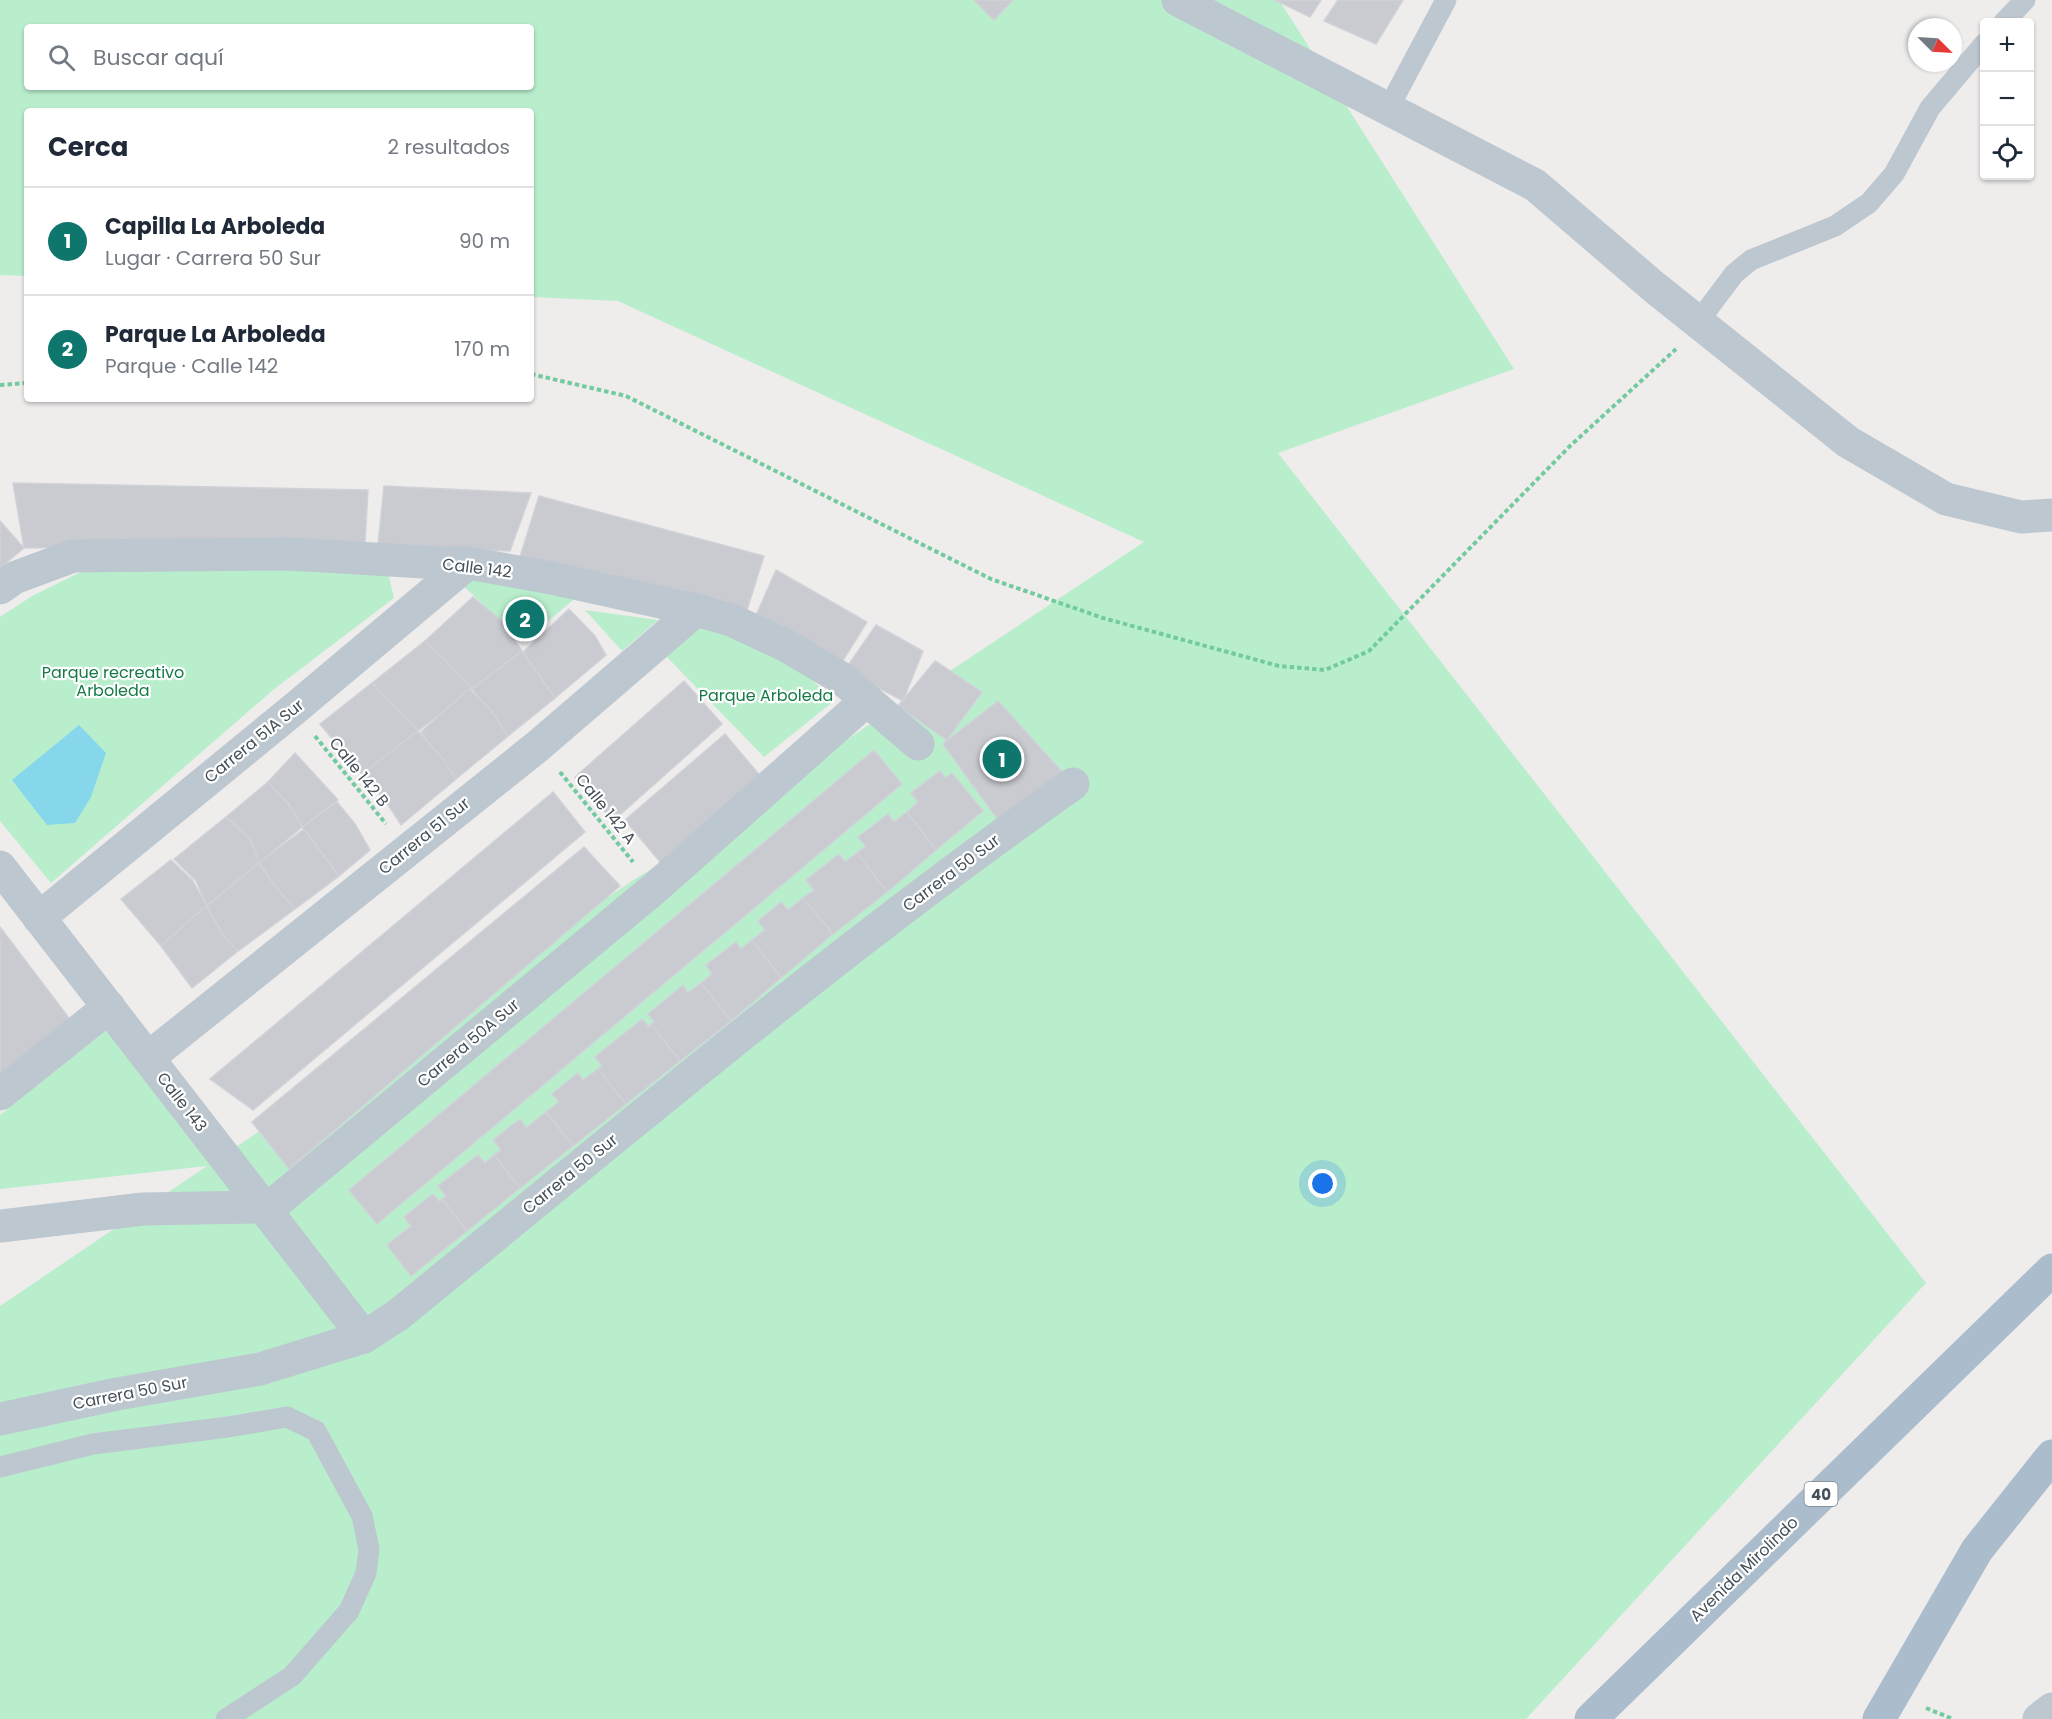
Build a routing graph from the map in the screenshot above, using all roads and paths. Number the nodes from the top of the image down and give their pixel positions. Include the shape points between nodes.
1 (1178, 0) edge
2 (1446, 0) edge
3 (2025, 0) edge
4 (2008, 18) edge
5 (1980, 49) edge
6 (1388, 110) junction
7 (1698, 322) junction
8 (534, 375) edge
9 (24, 383) edge
10 (0, 385) edge
11 (2052, 515) edge
12 (468, 563) junction
13 (0, 588) edge
14 (696, 610) junction
15 (867, 700) junction
16 (293, 710) junction
17 (918, 744) dead end
18 (538, 746) junction
19 (1073, 784) dead end
20 (407, 850) junction
21 (2, 873) edge
22 (655, 888) junction
23 (39, 918) junction
24 (109, 1007) junction
25 (148, 1058) junction
26 (0, 1094) edge
27 (262, 1207) junction
28 (0, 1226) edge
29 (2052, 1270) edge
30 (364, 1337) junction
31 (0, 1419) edge
32 (2052, 1456) edge
33 (0, 1467) edge
34 (2052, 1709) edge
35 (226, 1719) edge
36 (1591, 1719) edge
37 (1879, 1719) edge
38 (2039, 1719) edge

1 - 6 street
2 - 6 lane
3 - 4 lane
5 - 7 lane via 1930,108 1894,174 1869,203 1835,226 1751,260 1734,274
6 - 7 street via 1535,185
7 - 8 path via 1369,651 1325,670 1279,666 1103,618 991,579 626,396
7 - 11 street via 1848,442 1946,499 2021,518
9 - 10 path
12 - 13 street, Calle 142 via 289,554 73,556 14,578
12 - 14 street, Calle 142
12 - 16 street, Carrera 51A Sur
14 - 15 street, Calle 142 via 731,620 785,645 841,678
14 - 18 street, Carrera 51 Sur
15 - 17 street, Calle 142
15 - 22 street, Carrera 50A Sur
16 - 20 path, Calle 142 B
16 - 23 street, Carrera 51A Sur
18 - 20 street, Carrera 51 Sur
18 - 22 path, Calle 142 A
19 - 30 street, Carrera 50 Sur via 772,1010 398,1315
20 - 25 street, Carrera 51 Sur
21 - 23 street, Calle 143
22 - 27 street, Carrera 50A Sur via 287,1194
23 - 24 street, Calle 143
24 - 25 street, Calle 143
24 - 26 street
25 - 27 street, Calle 143
27 - 28 street, Carrera 50A Sur via 143,1209
27 - 30 street, Calle 143
29 - 36 main road, Avenida Mirolindo / 40
30 - 31 street, Carrera 50 Sur via 260,1369
32 - 37 main road via 1977,1550
33 - 35 lane via 93,1444 287,1417 316,1431 362,1516 369,1549 366,1573 349,1611 292,1676
34 - 38 street

